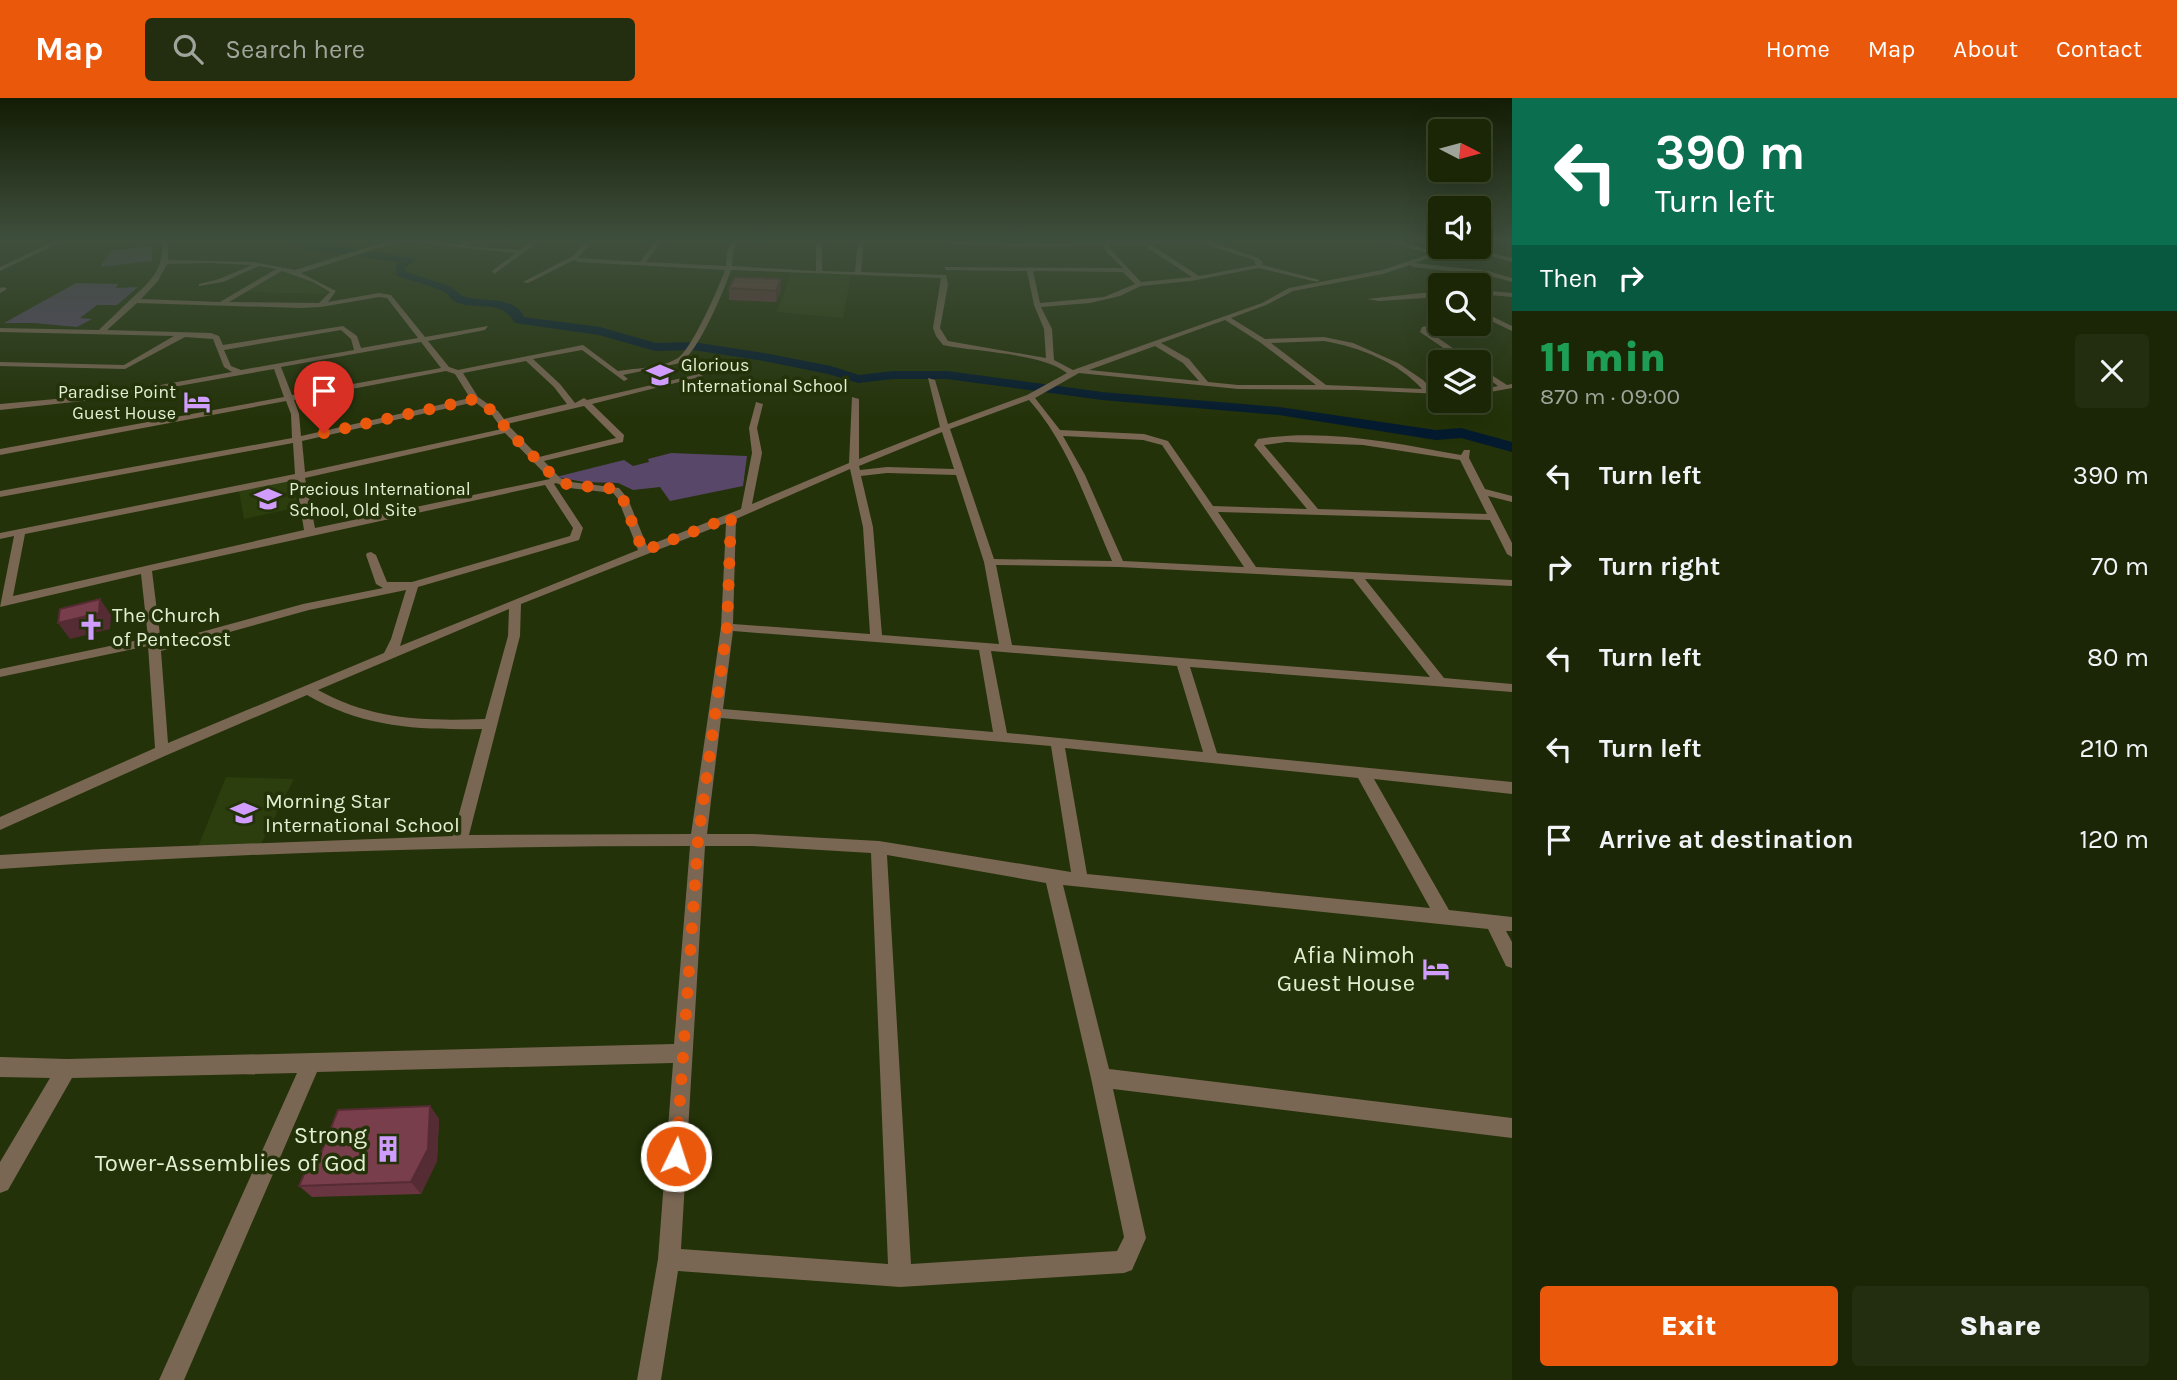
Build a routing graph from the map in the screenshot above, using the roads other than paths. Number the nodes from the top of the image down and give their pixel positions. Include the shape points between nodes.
1 (228, 300) edge
2 (326, 300) edge
3 (365, 300) edge
4 (391, 300) edge
5 (714, 300) edge
6 (943, 300) edge
7 (1036, 300) edge
8 (1089, 300) edge
9 (1271, 300) edge
10 (132, 301) joint
11 (222, 303) junction
12 (321, 304) junction
13 (1037, 305) junction
14 (338, 309) junction
15 (1491, 317) edge
16 (1226, 318) junction
17 (1491, 320) edge
18 (1497, 320) junction
19 (343, 328) junction
20 (485, 328) dead end
21 (1512, 329) edge
22 (0, 330) edge
23 (100, 333) junction
24 (183, 335) junction
25 (1430, 336) edge
26 (422, 340) junction
27 (1154, 341) junction
28 (1264, 341) junction
29 (220, 348) junction
30 (1451, 350) edge
31 (358, 351) junction
32 (526, 357) junction
33 (1050, 360) junction
34 (0, 364) edge
35 (277, 367) junction
36 (446, 369) junction
37 (239, 372) junction
38 (458, 372) junction
39 (1074, 372) junction
40 (619, 373) junction
41 (699, 376) dead end
42 (1491, 376) edge
43 (931, 380) dead end
44 (1208, 385) junction
45 (1323, 387) junction
46 (1509, 387) edge
47 (634, 390) junction
48 (1428, 390) edge
49 (1491, 390) edge
50 (1428, 391) edge
51 (289, 397) junction
52 (1030, 397) junction
53 (475, 399) junction
54 (855, 399) dead end
55 (584, 401) junction
56 (759, 404) dead end
57 (572, 405) junction
58 (0, 407) edge
59 (505, 426) junction
60 (945, 429) junction
61 (1058, 433) junction
62 (298, 438) junction
63 (0, 452) edge
64 (538, 460) junction
65 (854, 469) junction
66 (961, 472) junction
67 (300, 475) junction
68 (552, 481) junction
69 (1483, 492) junction
70 (0, 494) edge
71 (1512, 499) edge
72 (746, 509) junction
73 (1209, 509) junction
74 (1315, 512) junction
75 (731, 517) junction
76 (1493, 517) junction
77 (310, 532) junction
78 (20, 533) junction
79 (0, 536) edge
80 (643, 551) junction
81 (1512, 554) edge
82 (371, 555) dead end
83 (990, 562) junction
84 (1119, 564) junction
85 (146, 570) junction
86 (1253, 571) junction
87 (1356, 575) junction
88 (1512, 583) edge
89 (413, 585) junction
90 (514, 602) junction
91 (3, 603) edge
92 (727, 627) junction
93 (876, 637) junction
94 (155, 645) junction
95 (984, 646) junction
96 (1006, 647) junction
97 (389, 655) junction
98 (1182, 663) junction
99 (0, 673) edge
100 (1441, 683) junction
101 (1512, 688) edge
102 (308, 690) junction
103 (714, 713) junction
104 (492, 724) junction
105 (1001, 738) junction
106 (1057, 743) junction
107 (162, 751) junction
108 (1212, 759) junction
109 (1363, 773) junction
110 (1512, 788) edge
111 (0, 824) edge
112 (698, 840) junction
113 (459, 842) junction
114 (879, 847) junction
115 (0, 862) edge
116 (1053, 877) junction
117 (1080, 879) junction
118 (1444, 917) junction
119 (1493, 922) junction
120 (1512, 924) edge
121 (1512, 960) edge
122 (683, 1053) junction
123 (311, 1063) junction
124 (0, 1066) edge
125 (67, 1069) junction
126 (1101, 1077) junction
127 (1512, 1128) edge
128 (0, 1182) edge
129 (669, 1259) junction
130 (900, 1276) junction
131 (172, 1380) edge
132 (649, 1380) edge

1 - 11 street
2 - 12 street
3 - 14 street
4 - 26 street
5 - 40 street via 683,358
6 - 33 street via 936,326 946,343
7 - 13 street
8 - 13 street
9 - 16 street
10 - 11 street
10 - 23 street
11 - 12 street
12 - 14 street
13 - 33 street via 1048,329
14 - 19 street
15 - 18 street
16 - 27 street
16 - 28 street
17 - 18 street
18 - 21 street
19 - 29 street
19 - 31 street via 354,338
20 - 26 street
22 - 23 street
23 - 24 street
24 - 29 street via 211,335
24 - 34 street via 125,367
25 - 30 street
26 - 31 street
26 - 36 street
27 - 39 street
27 - 44 street via 1186,361
28 - 45 street
28 - 48 street via 1339,342 1411,373
29 - 37 street via 228,367
31 - 35 street
32 - 38 street
32 - 40 street via 583,347
32 - 57 street via 564,389
33 - 39 street
35 - 37 street
35 - 51 street
36 - 38 street
36 - 51 street
37 - 58 street via 111,396
38 - 53 street
39 - 44 street
39 - 52 street
40 - 47 street
41 - 47 street
42 - 46 street
43 - 60 street
44 - 45 street
45 - 50 street
46 - 49 street
47 - 55 street
51 - 62 street
51 - 63 street
52 - 60 street
52 - 61 street
53 - 59 street
53 - 62 street
54 - 65 street
55 - 57 street
55 - 64 street via 612,426 620,440
56 - 72 street via 753,428 757,453
57 - 59 street
59 - 64 street
59 - 67 street
60 - 65 street
60 - 66 street
61 - 73 street via 1144,437 1165,443
61 - 84 street
62 - 67 street
62 - 70 street
64 - 68 street
65 - 66 street
65 - 72 street
65 - 93 street via 868,527
66 - 83 street
67 - 77 street
67 - 78 street
68 - 77 street
68 - 80 street via 617,489
68 - 89 street via 579,528 575,538
69 - 71 street
69 - 74 street via 1466,455 1306,438 1261,441 1259,445
69 - 76 street
72 - 75 street
73 - 74 street
73 - 86 street
74 - 76 street
75 - 80 street
75 - 92 street
76 - 81 street
77 - 85 street
78 - 79 street
78 - 91 street
80 - 90 street
82 - 89 street via 382,584
83 - 84 street
83 - 96 street
84 - 86 street
85 - 91 street
85 - 94 street
86 - 87 street
87 - 88 street
87 - 100 street
89 - 94 street
89 - 97 street
90 - 97 street
90 - 104 street via 514,636
92 - 93 street
92 - 103 street
93 - 95 street
94 - 99 street
94 - 107 street
95 - 96 street
95 - 105 street
96 - 98 street
97 - 102 street
98 - 100 street
98 - 108 street
100 - 101 street
102 - 104 street via 367,716 424,724
102 - 107 street
103 - 105 street
103 - 112 street
104 - 113 street
105 - 106 street
106 - 108 street
106 - 117 street
107 - 111 street
108 - 109 street
109 - 110 street
109 - 118 street
112 - 113 street
112 - 114 street
112 - 122 street
113 - 115 street
114 - 116 street
114 - 130 street
116 - 117 street
116 - 126 street
117 - 118 street
118 - 119 street
119 - 120 street
119 - 121 street
122 - 123 street
122 - 129 street
123 - 125 street
123 - 131 street
124 - 125 street
125 - 128 street
126 - 127 street
126 - 130 street via 1135,1238 1124,1262
129 - 130 street
129 - 132 street

